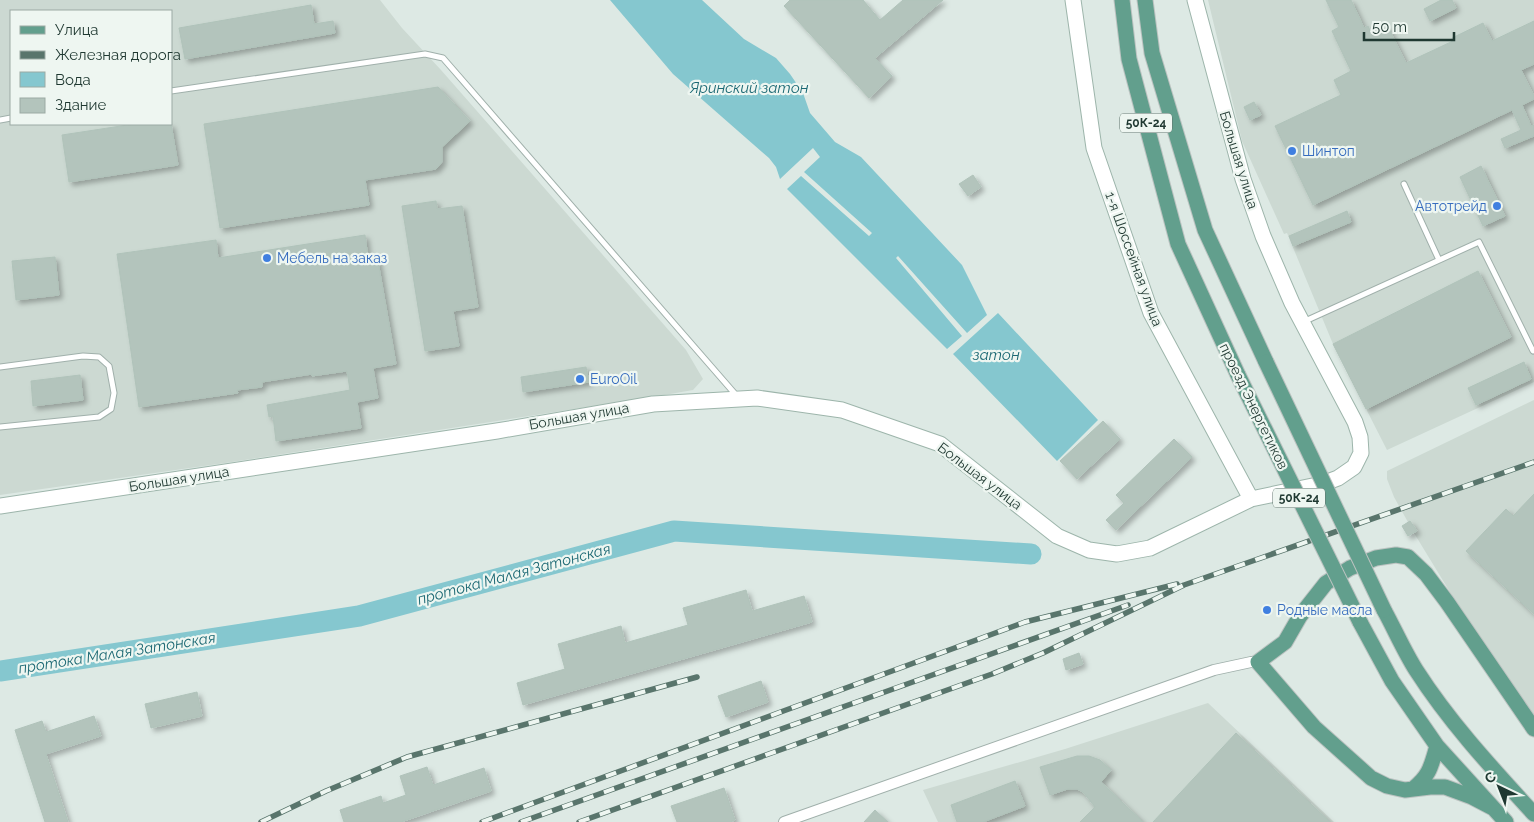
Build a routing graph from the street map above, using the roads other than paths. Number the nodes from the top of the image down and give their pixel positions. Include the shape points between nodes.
1 (1073, 0) edge
2 (1122, 0) edge
3 (1145, 0) edge
4 (1195, 0) edge
5 (172, 91) edge
6 (1404, 184) dead end
7 (1439, 260) junction
8 (1302, 322) junction
9 (1533, 351) dead end
10 (0, 367) edge
11 (739, 399) junction
12 (0, 427) edge
13 (1251, 499) junction
14 (0, 506) edge
15 (1258, 662) junction
16 (1534, 728) edge
17 (1437, 746) junction
18 (1414, 788) junction
19 (1493, 808) junction
20 (1534, 814) edge
21 (784, 822) edge
22 (1506, 822) edge

1 - 13 main road, 1-я Шоссейная улица via 1094,148 1151,314
2 - 17 main road, проезд Энергетиков / 50К-24, bridge via 1129,58 1178,244 1238,375 1360,622 1392,681
3 - 20 main road, проезд Энергетиков / 50К-24, bridge via 1152,54 1205,230 1384,610 1416,669 1441,706 1476,751
4 - 8 main road, Большая улица via 1243,180 1263,236
5 - 11 lane via 425,54 442,58
6 - 7 lane
7 - 8 lane
7 - 9 lane via 1479,242
8 - 13 main road, Большая улица via 1355,422 1361,453 1354,467 1338,478
10 - 12 lane via 83,356 99,357 109,366 114,393 111,409 99,417
11 - 13 main road, Большая улица via 758,398 842,410 940,444 1057,536 1089,550 1117,554 1150,548
11 - 14 main road, Большая улица via 653,404
15 - 16 main road via 1286,642 1300,616 1326,583 1350,568 1376,558 1408,557 1447,602
15 - 18 main road via 1314,727 1371,778 1387,786 1405,790
15 - 21 street via 1214,670
17 - 18 main road via 1424,780
17 - 19 main road, проезд Энергетиков / 50К-24
18 - 19 main road via 1445,788
19 - 22 main road, проезд Энергетиков / 50К-24

